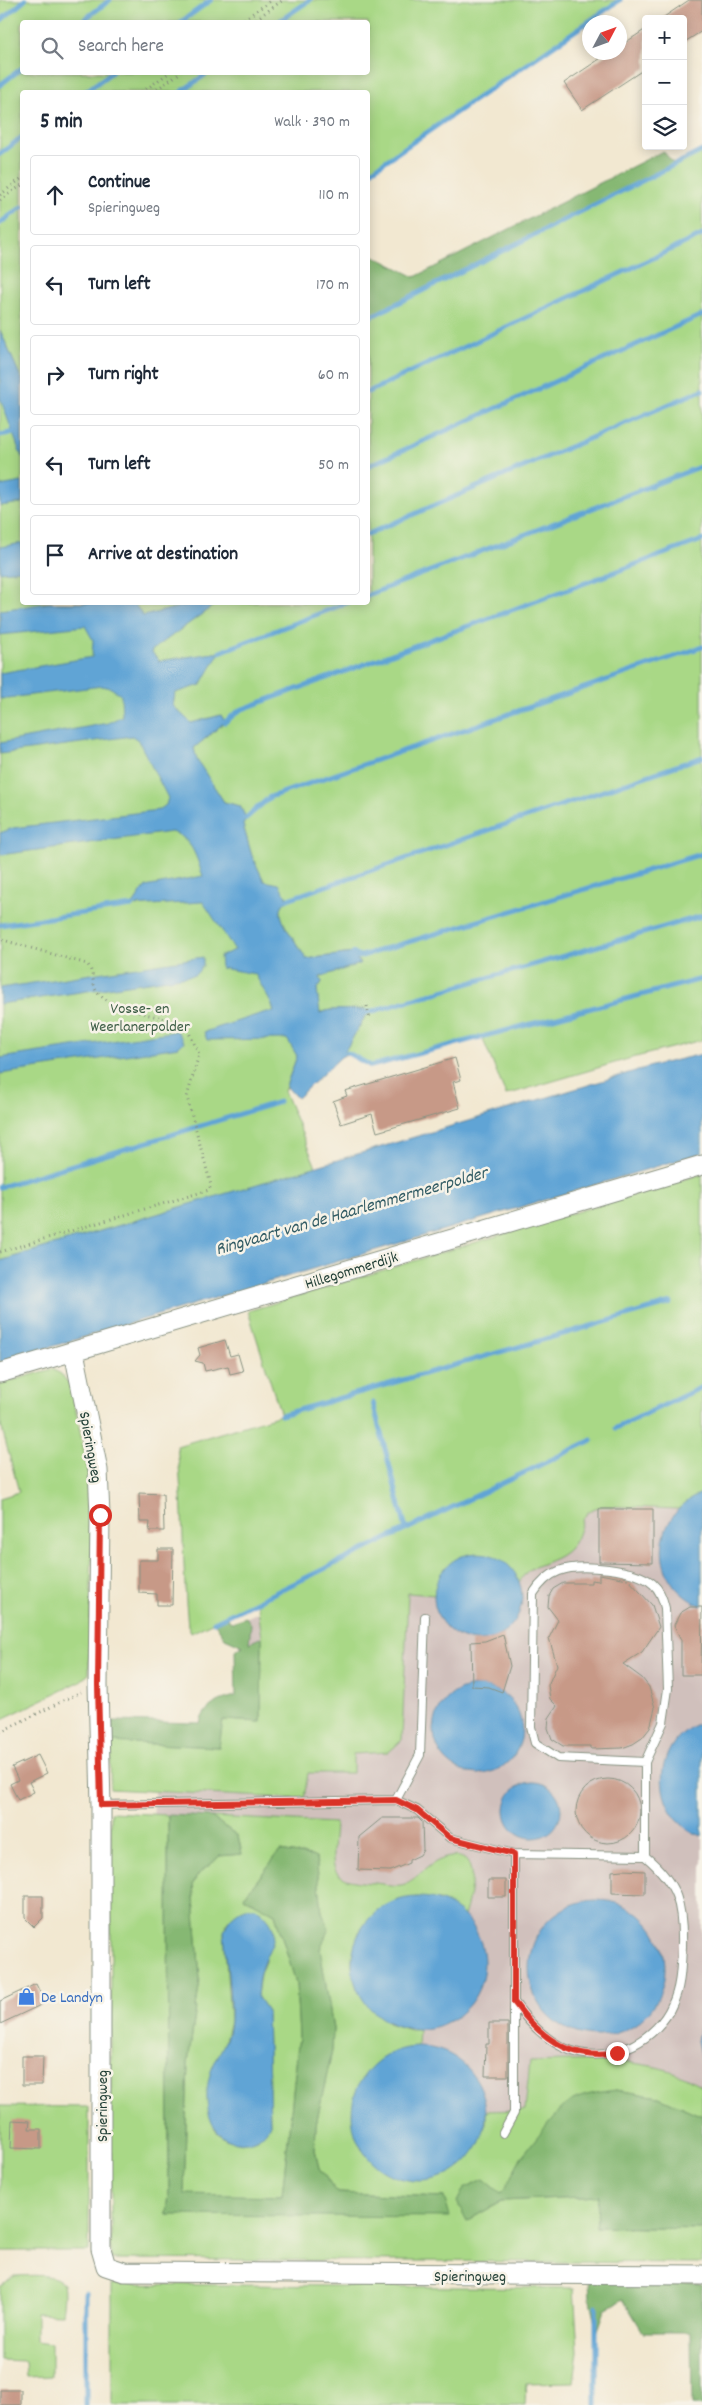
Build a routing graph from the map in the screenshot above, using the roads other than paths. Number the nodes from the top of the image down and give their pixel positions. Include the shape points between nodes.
1 (702, 1165) edge
2 (74, 1352) junction
3 (0, 1373) edge
4 (425, 1617) dead end
5 (645, 1762) junction
6 (396, 1800) junction
7 (101, 1805) junction
8 (514, 1854) junction
9 (645, 1856) junction
10 (514, 2002) junction
11 (503, 2133) dead end
12 (702, 2276) edge

1 - 2 street, Hillegommerdijk
2 - 3 street, Hillegommerdijk
2 - 7 street, Spieringweg via 98,1470
4 - 6 lane via 420,1755
5 - 5 lane via 663,1724 668,1689 662,1596 654,1585 632,1572 561,1570 549,1576 533,1594 531,1727 535,1743 558,1758
5 - 9 lane
6 - 7 lane
6 - 8 lane via 417,1810 450,1838
7 - 12 street, Spieringweg via 101,2249 106,2266 124,2272
8 - 9 lane
8 - 10 lane
9 - 10 lane via 667,1879 682,1914 681,1971 677,1991 672,2006 651,2033 617,2053 601,2056 584,2054 550,2040
10 - 11 lane via 514,2114

